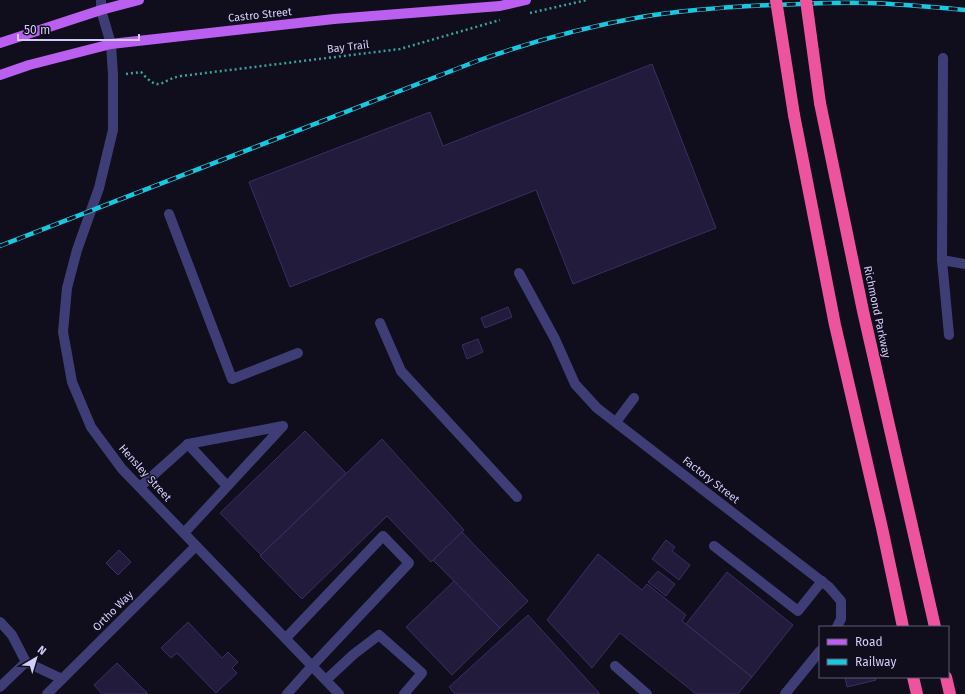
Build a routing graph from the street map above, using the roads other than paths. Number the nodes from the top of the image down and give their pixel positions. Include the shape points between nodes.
1 (139, 0) edge
2 (526, 0) edge
3 (776, 0) edge
4 (806, 0) edge
5 (101, 5) edge
6 (0, 43) edge
7 (111, 44) junction
8 (943, 58) dead end
9 (0, 75) edge
10 (169, 214) dead end
11 (942, 260) junction
12 (965, 264) edge
13 (519, 274) dead end
14 (380, 323) dead end
15 (949, 335) dead end
16 (298, 353) dead end
17 (634, 398) dead end
18 (616, 422) junction
19 (188, 444) junction
20 (227, 486) junction
21 (140, 487) junction
22 (517, 497) dead end
23 (184, 533) junction
24 (196, 546) junction
25 (714, 546) dead end
26 (822, 582) junction
27 (0, 622) edge
28 (838, 626) edge
29 (903, 626) edge
30 (935, 626) edge
31 (286, 638) junction
32 (819, 652) edge
33 (26, 662) junction
34 (312, 666) junction
35 (615, 666) dead end
36 (913, 678) edge
37 (946, 678) edge
38 (62, 679) junction
39 (326, 680) junction
40 (0, 687) edge
41 (50, 693) edge
42 (287, 694) edge
43 (339, 694) edge
44 (404, 694) edge
45 (647, 694) edge
46 (785, 694) edge
47 (917, 694) edge
48 (950, 694) edge

1 - 5 main road
2 - 7 main road, Castro Street via 500,6 334,19
3 - 29 highway, bridge via 794,115 835,325
4 - 30 highway, Richmond Parkway, bridge via 820,103 863,311
5 - 6 main road
5 - 7 street, Hensley Street
7 - 9 main road, Castro Street
7 - 21 street, Hensley Street via 112,130 99,188 77,250 67,288 63,332 72,382 91,427 122,469
8 - 11 street
10 - 16 street via 232,379
11 - 12 street
11 - 15 street
13 - 18 street, Factory Street via 555,339 575,384 597,408
14 - 22 street via 401,372
17 - 18 street
18 - 26 street, Factory Street
19 - 20 street
19 - 20 street via 283,426
19 - 21 street
20 - 23 street
21 - 23 street, Hensley Street
23 - 24 street, Hensley Street
24 - 31 street, Hensley Street
24 - 38 street, Ortho Way
25 - 26 street via 798,611
26 - 28 street, Factory Street via 841,601 841,619
27 - 33 street via 12,635
31 - 34 street, Hensley Street
31 - 34 street via 384,536 409,563
32 - 46 street
33 - 38 street
33 - 40 street
34 - 39 street, Hensley Street
34 - 42 street
35 - 45 street
36 - 47 highway
37 - 48 highway
38 - 41 street, Ortho Way
39 - 43 street, Hensley Street
39 - 44 street via 379,635 422,673

